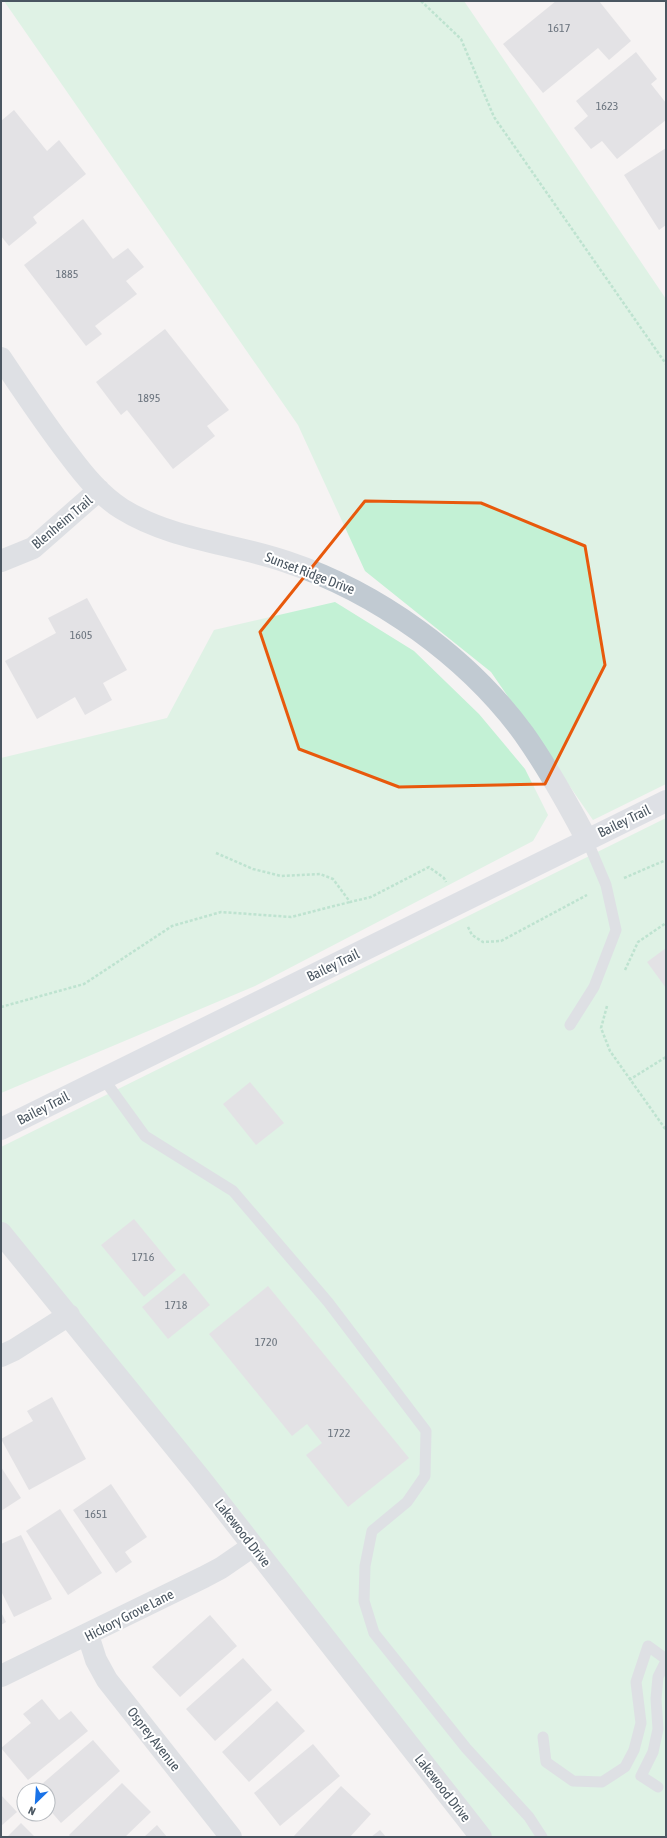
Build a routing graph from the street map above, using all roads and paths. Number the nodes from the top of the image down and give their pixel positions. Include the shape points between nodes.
1 (421, 1) edge
2 (1, 358) edge
3 (666, 364) edge
4 (99, 490) junction
5 (1, 561) edge
6 (666, 801) edge
7 (587, 840) junction
8 (350, 902) dead end
9 (666, 923) edge
10 (622, 974) dead end
11 (609, 1001) dead end
12 (1, 1006) edge
13 (570, 1025) dead end
14 (666, 1057) edge
15 (104, 1078) junction
16 (629, 1080) junction
17 (1, 1129) edge
18 (666, 1130) edge
19 (1, 1233) edge
20 (68, 1315) junction
21 (1, 1356) edge
22 (253, 1546) junction
23 (88, 1635) junction
24 (666, 1660) edge
25 (1, 1676) edge
26 (543, 1737) dead end
27 (624, 1767) junction
28 (641, 1776) junction
29 (658, 1787) dead end
30 (231, 1837) edge
31 (481, 1837) edge
32 (542, 1837) edge

1 - 3 path via 461,40 494,117
2 - 4 street, Sunset Ridge Drive via 57,439 88,480
4 - 5 street, Blenheim Trail via 33,548
4 - 7 street, Sunset Ridge Drive via 121,509 147,522 181,536 249,550 323,575 360,592 408,622 453,659 492,697 523,733 551,775
6 - 7 street, Bailey Trail
7 - 13 lane via 606,885 616,930 594,987
7 - 15 street, Bailey Trail
8 - 12 path via 291,917 221,912 172,926 84,984
9 - 10 path via 638,942
11 - 16 path via 601,1028 610,1051
14 - 16 path
15 - 17 street, Bailey Trail
15 - 32 lane via 145,1136 233,1191 328,1302 426,1431 425,1476 407,1502 372,1531 365,1566 364,1602 374,1633 466,1748 529,1817
16 - 18 path
19 - 20 street, Lakewood Drive
20 - 21 street
20 - 22 street, Lakewood Drive
22 - 23 street, Hickory Grove Lane via 221,1568
22 - 31 street, Lakewood Drive
23 - 25 street, Hickory Grove Lane
23 - 30 street, Osprey Avenue via 96,1660 107,1680
24 - 27 lane via 648,1646 636,1682 641,1723 634,1750
24 - 28 lane via 658,1677 658,1729 654,1752
26 - 27 lane via 546,1762 573,1781 602,1782
27 - 28 lane
28 - 29 lane

